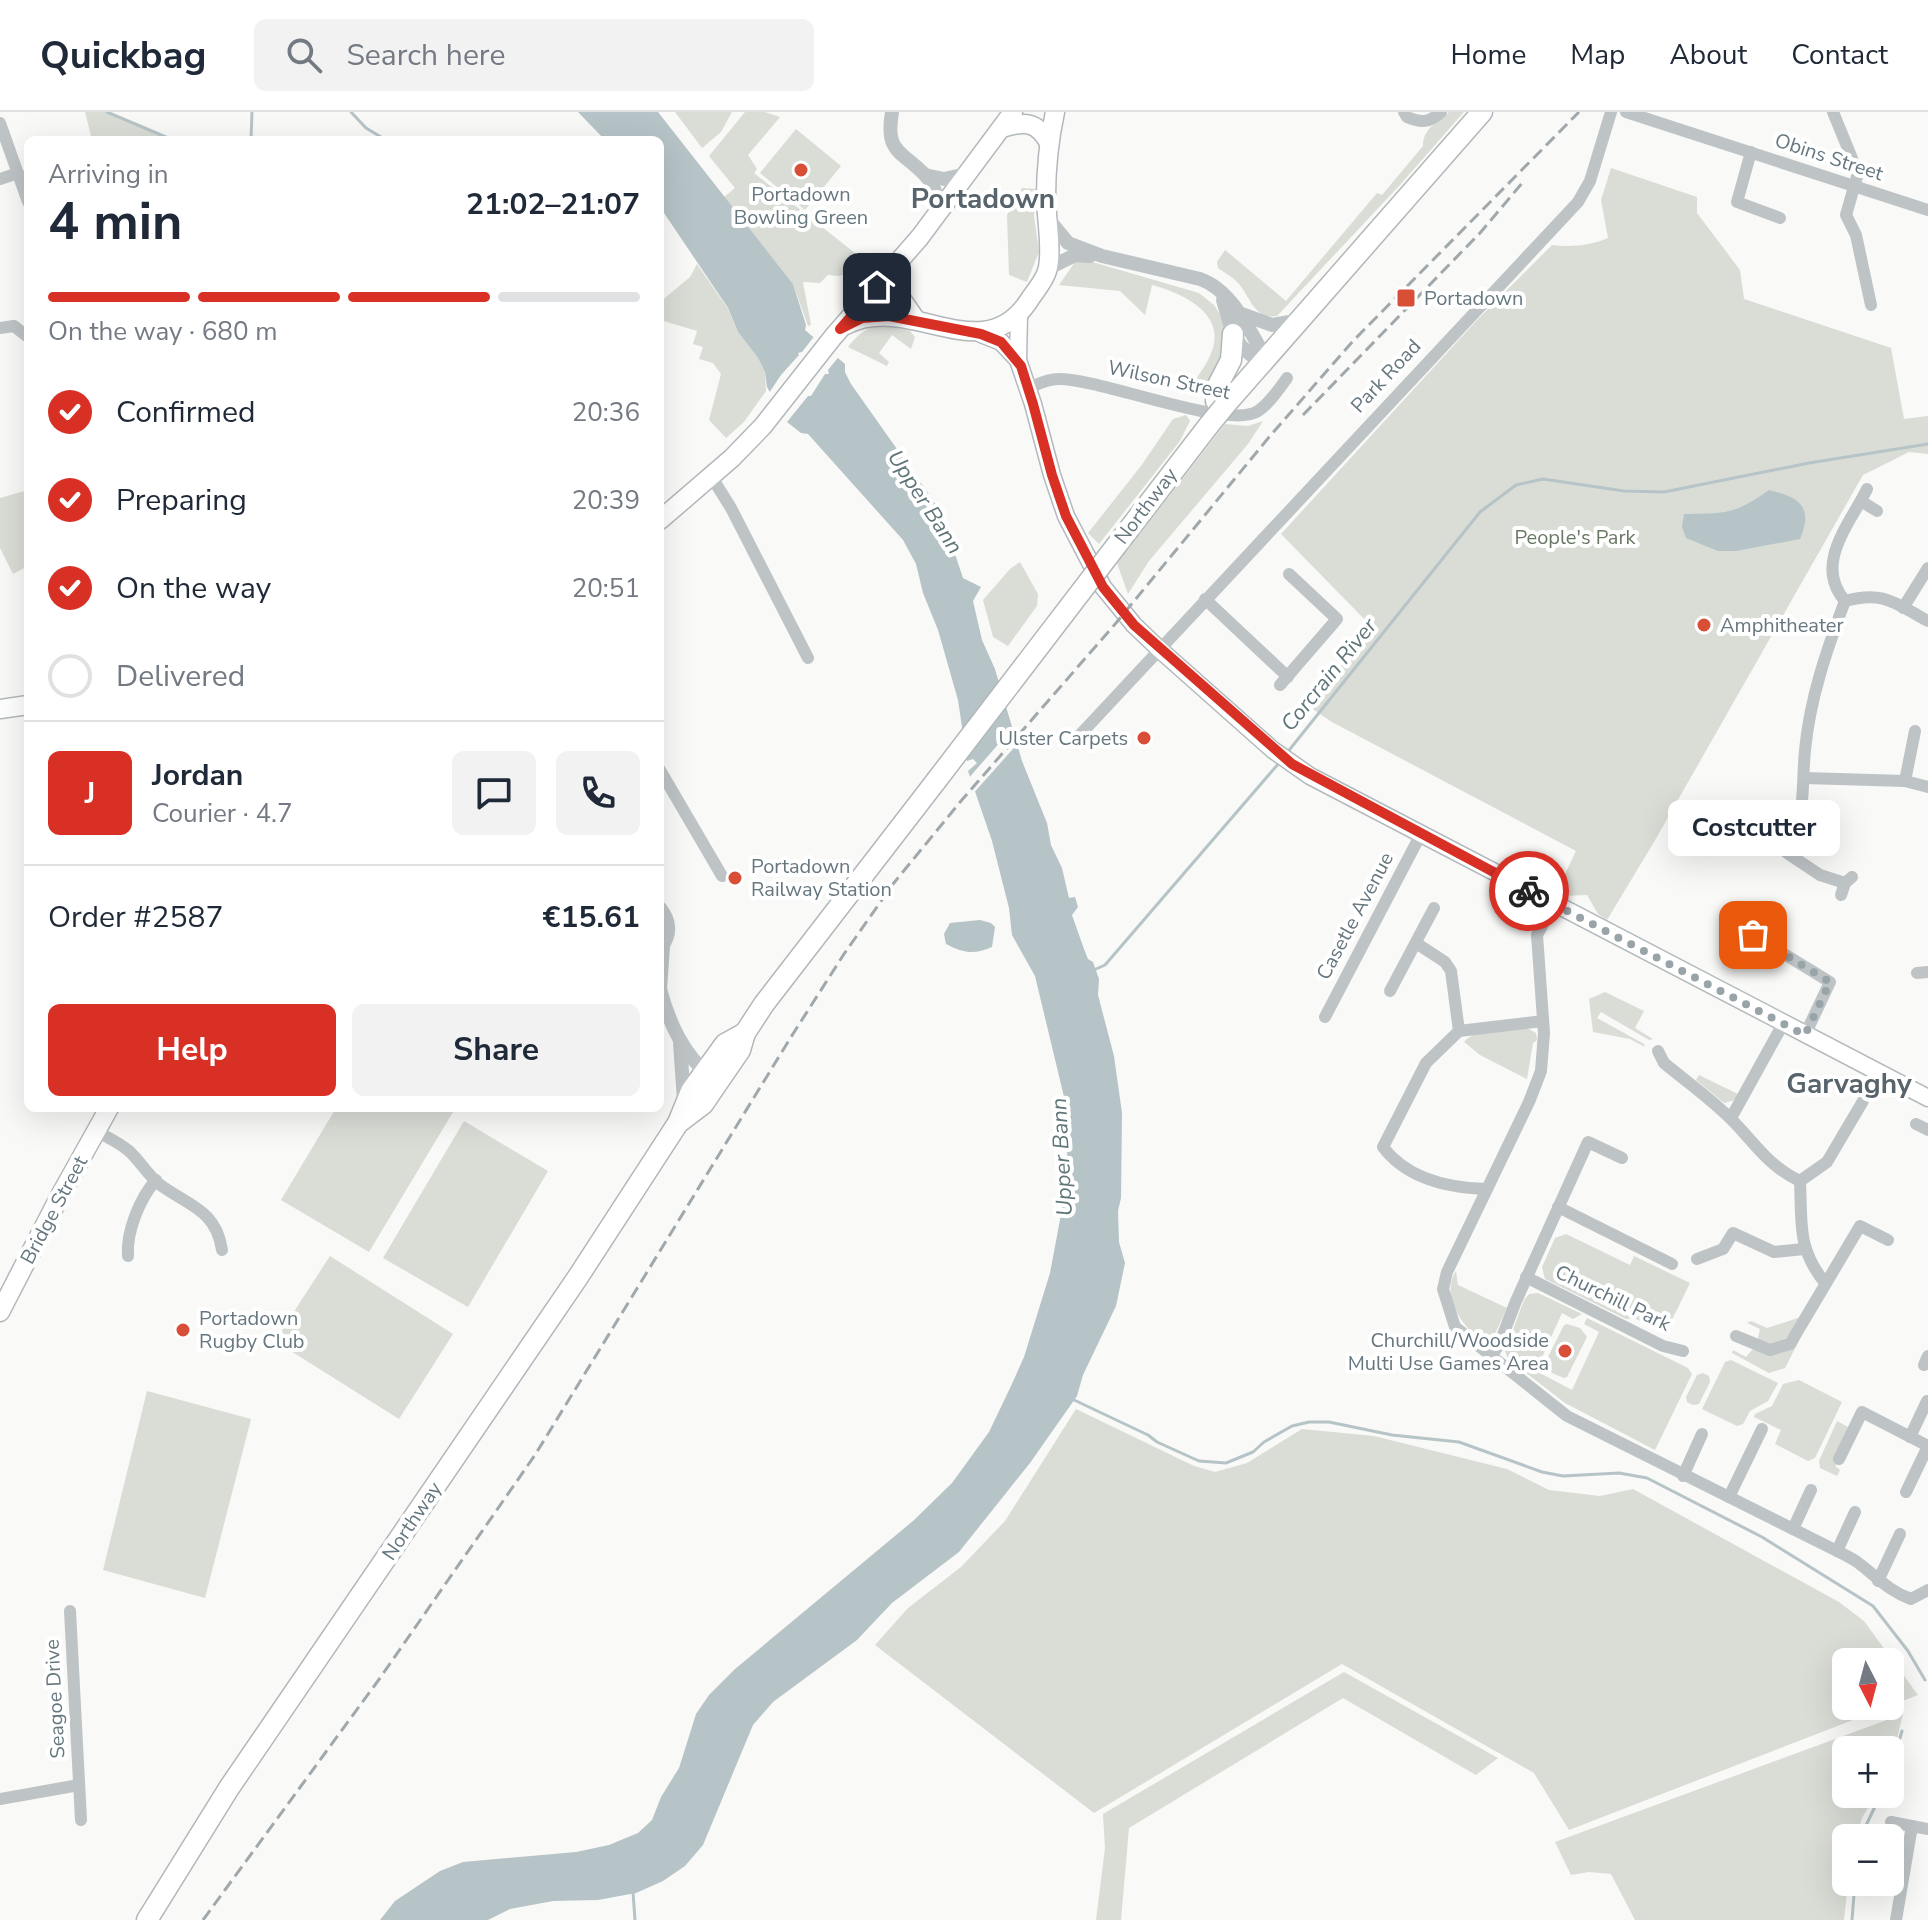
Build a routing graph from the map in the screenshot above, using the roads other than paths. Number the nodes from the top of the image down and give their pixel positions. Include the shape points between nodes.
1 (892, 112) edge
2 (1013, 112) edge
3 (1055, 112) edge
4 (1404, 112) edge
5 (1441, 112) edge
6 (1482, 112) edge
7 (1611, 112) edge
8 (1626, 112) edge
9 (1833, 112) edge
10 (0, 123) edge
11 (1002, 128) junction
12 (1049, 143) junction
13 (1751, 152) junction
14 (18, 173) junction
15 (967, 174) junction
16 (925, 175) junction
17 (0, 179) edge
18 (1855, 185) junction
19 (24, 190) edge
20 (940, 210) junction
21 (1928, 210) edge
22 (1047, 217) junction
23 (1780, 218) dead end
24 (1102, 256) junction
25 (899, 261) junction
26 (1056, 264) junction
27 (1220, 293) junction
28 (1871, 305) dead end
29 (1238, 313) junction
30 (1019, 315) junction
31 (916, 320) junction
32 (1296, 321) junction
33 (0, 328) edge
34 (24, 334) edge
35 (981, 334) junction
36 (1233, 334) junction
37 (834, 336) junction
38 (1018, 360) junction
39 (1263, 360) junction
40 (1287, 378) dead end
41 (1028, 388) junction
42 (1216, 412) junction
43 (711, 476) junction
44 (1877, 511) dead end
45 (664, 517) edge
46 (1928, 568) edge
47 (1289, 574) dead end
48 (1205, 599) junction
49 (1845, 601) junction
50 (1903, 608) junction
51 (1928, 621) edge
52 (1158, 648) junction
53 (808, 658) dead end
54 (24, 706) edge
55 (0, 709) edge
56 (1916, 731) edge
57 (1077, 738) dead end
58 (664, 777) edge
59 (1805, 778) junction
60 (1905, 781) junction
61 (1928, 787) edge
62 (1421, 834) junction
63 (722, 876) dead end
64 (1846, 885) dead end
65 (1554, 904) junction
66 (1434, 908) dead end
67 (664, 914) edge
68 (1753, 935) dead end
69 (664, 941) edge
70 (1416, 943) junction
71 (1390, 991) dead end
72 (664, 1006) edge
73 (1325, 1017) dead end
74 (1543, 1021) junction
75 (1783, 1024) junction
76 (1459, 1031) junction
77 (1805, 1035) junction
78 (679, 1038) junction
79 (1658, 1051) dead end
80 (712, 1077) junction
81 (1928, 1097) edge
82 (1863, 1101) dead end
83 (107, 1112) edge
84 (681, 1113) junction
85 (1731, 1118) junction
86 (96, 1131) junction
87 (1622, 1158) dead end
88 (156, 1180) junction
89 (1800, 1181) junction
90 (1487, 1189) junction
91 (1558, 1207) junction
92 (1888, 1240) dead end
93 (1804, 1249) junction
94 (222, 1250) dead end
95 (128, 1256) dead end
96 (1697, 1259) dead end
97 (1672, 1264) dead end
98 (1526, 1277) junction
99 (1825, 1283) junction
100 (0, 1312) edge
101 (1736, 1336) dead end
102 (1683, 1351) dead end
103 (1491, 1356) junction
104 (1927, 1401) edge
105 (1762, 1429) dead end
106 (1702, 1434) dead end
107 (1910, 1437) junction
108 (1928, 1446) edge
109 (1839, 1459) dead end
110 (1683, 1476) junction
111 (1811, 1490) dead end
112 (1906, 1492) dead end
113 (1729, 1497) junction
114 (1855, 1512) dead end
115 (1793, 1529) junction
116 (1900, 1534) dead end
117 (1837, 1551) junction
118 (1878, 1581) junction
119 (1928, 1590) edge
120 (70, 1611) dead end
121 (79, 1785) junction
122 (0, 1799) edge
123 (81, 1820) dead end
124 (1891, 1822) dead end
125 (1912, 1826) junction
126 (1928, 1829) edge
127 (147, 1920) edge
128 (1896, 1920) edge

1 - 16 street via 889,134 894,146
2 - 11 main road
3 - 12 main road
4 - 5 street via 1423,122
6 - 32 highway, Northway
7 - 48 street, Park Road via 1590,181 1578,202
8 - 13 street, Obins Street
9 - 18 street via 1858,173
10 - 14 street
11 - 12 main road via 1032,124
11 - 15 main road
12 - 22 main road
13 - 18 street, Obins Street
13 - 23 street via 1737,202
14 - 17 street
14 - 19 street
15 - 16 street via 944,179
15 - 20 main road
16 - 20 street
18 - 21 street, Obins Street
18 - 28 street via 1846,215 1856,235
20 - 25 main road
22 - 24 street via 1068,243
22 - 26 main road
24 - 26 street via 1075,255
24 - 27 street via 1200,279
25 - 31 main road via 896,291
25 - 37 main road
26 - 30 main road
27 - 29 street
27 - 36 street
29 - 32 street via 1272,325
29 - 39 street
30 - 35 main road
30 - 38 main road
31 - 35 main road
31 - 37 main road via 862,318
32 - 39 highway, Northway
33 - 34 street via 14,326
35 - 38 main road via 1001,342
36 - 39 street
36 - 42 highway via 1231,360 1217,387
37 - 43 main road via 763,426
38 - 41 main road
39 - 42 highway, Northway
40 - 41 street, Wilson Street via 1259,411 1247,416 1073,380 1049,380
41 - 52 main road via 1063,509 1083,553 1111,598
42 - 80 highway, Northway, bridge via 764,1004 740,1050
43 - 45 main road
43 - 53 street
44 - 49 street via 1864,495 1839,541 1831,574
46 - 50 street
47 - 48 street via 1337,619 1284,681
48 - 52 street, Park Road
49 - 50 street via 1881,596
49 - 59 street via 1815,689
50 - 51 street
52 - 57 street, Park Road
52 - 62 main road via 1292,764
54 - 55 main road
56 - 60 street
58 - 63 street
59 - 60 street
59 - 64 street via 1802,812 1787,853
60 - 61 street
62 - 65 main road
62 - 73 street, Casetle Avenue
65 - 74 street via 1537,935
65 - 75 main road
66 - 70 street
67 - 69 street via 669,931
68 - 77 street via 1830,982
70 - 71 street
70 - 76 street via 1451,971
72 - 78 street
74 - 76 street
74 - 90 street via 1541,1071
75 - 77 main road
75 - 85 street
76 - 90 street via 1426,1063 1383,1147 1394,1162 1442,1185
77 - 81 main road
78 - 80 street
78 - 84 street
79 - 85 street via 1664,1063
80 - 84 highway, Northway via 703,1104
82 - 89 street via 1827,1162
83 - 86 main road, Bridge Street
84 - 127 highway, Northway via 578,1277 229,1788
85 - 89 street via 1768,1161
86 - 88 street via 123,1146
86 - 100 main road, Bridge Street
87 - 91 street, Churchill Park via 1588,1142
88 - 94 street via 207,1216 220,1233
88 - 95 street via 142,1199
89 - 93 street
90 - 103 street via 1443,1289 1455,1327
91 - 97 street
91 - 98 street, Churchill Park
92 - 99 street via 1860,1226
93 - 96 street via 1774,1252 1733,1233 1723,1249
93 - 99 street
98 - 102 street, Churchill Park via 1663,1346
98 - 103 street, Churchill Park
99 - 101 street via 1790,1344 1770,1350
103 - 110 street via 1567,1416
104 - 107 street
105 - 113 street
106 - 110 street
107 - 108 street
107 - 109 street via 1862,1412
108 - 112 street
110 - 113 street
111 - 115 street
113 - 115 street
114 - 117 street
115 - 117 street
116 - 118 street
117 - 118 street
118 - 119 street via 1911,1599
120 - 121 street, Seagoe Drive
121 - 122 street, Seagoe Drive
121 - 123 street, Seagoe Drive
124 - 125 street
125 - 126 street
125 - 128 street

